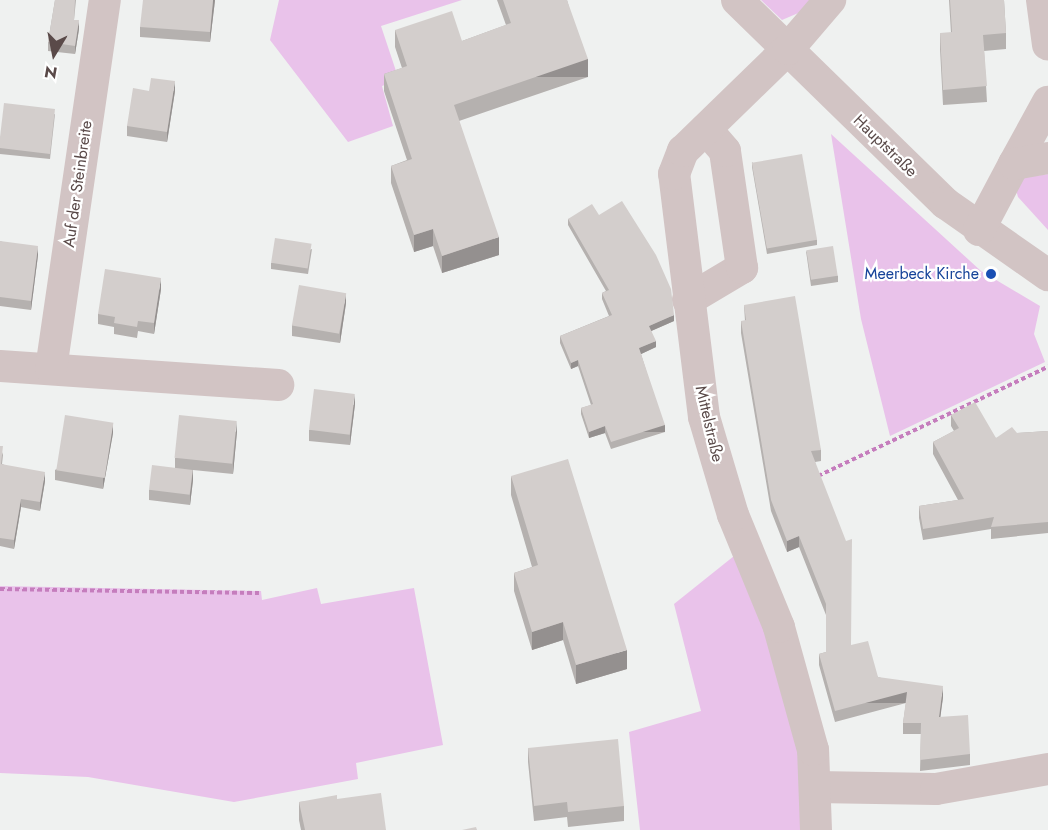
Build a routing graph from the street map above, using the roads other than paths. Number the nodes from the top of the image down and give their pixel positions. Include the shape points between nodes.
1 (105, 0) edge
2 (737, 0) edge
3 (830, 0) edge
4 (1042, 0) edge
5 (1048, 45) edge
6 (788, 49) junction
7 (1048, 102) edge
8 (706, 129) junction
9 (1048, 158) edge
10 (1014, 164) junction
11 (979, 230) junction
12 (1048, 275) edge
13 (688, 300) junction
14 (0, 366) edge
15 (51, 369) junction
16 (278, 385) dead end
17 (1048, 769) edge
18 (816, 787) junction
19 (816, 830) edge

1 - 15 street, Auf der Steinbreite
2 - 6 street, Hauptstraße
3 - 6 street, Mittelstraße
4 - 5 street
6 - 8 street, Mittelstraße
6 - 11 street, Hauptstraße via 945,203
7 - 10 street
8 - 13 street, Mittelstraße via 683,151 674,174
8 - 13 street via 725,151 741,268
9 - 10 street
10 - 11 street
11 - 12 street, Hauptstraße
13 - 18 street, Mittelstraße via 704,417 733,515 779,627 813,750
14 - 15 street
15 - 16 street
17 - 18 street via 936,789
18 - 19 street, Mittelstraße

